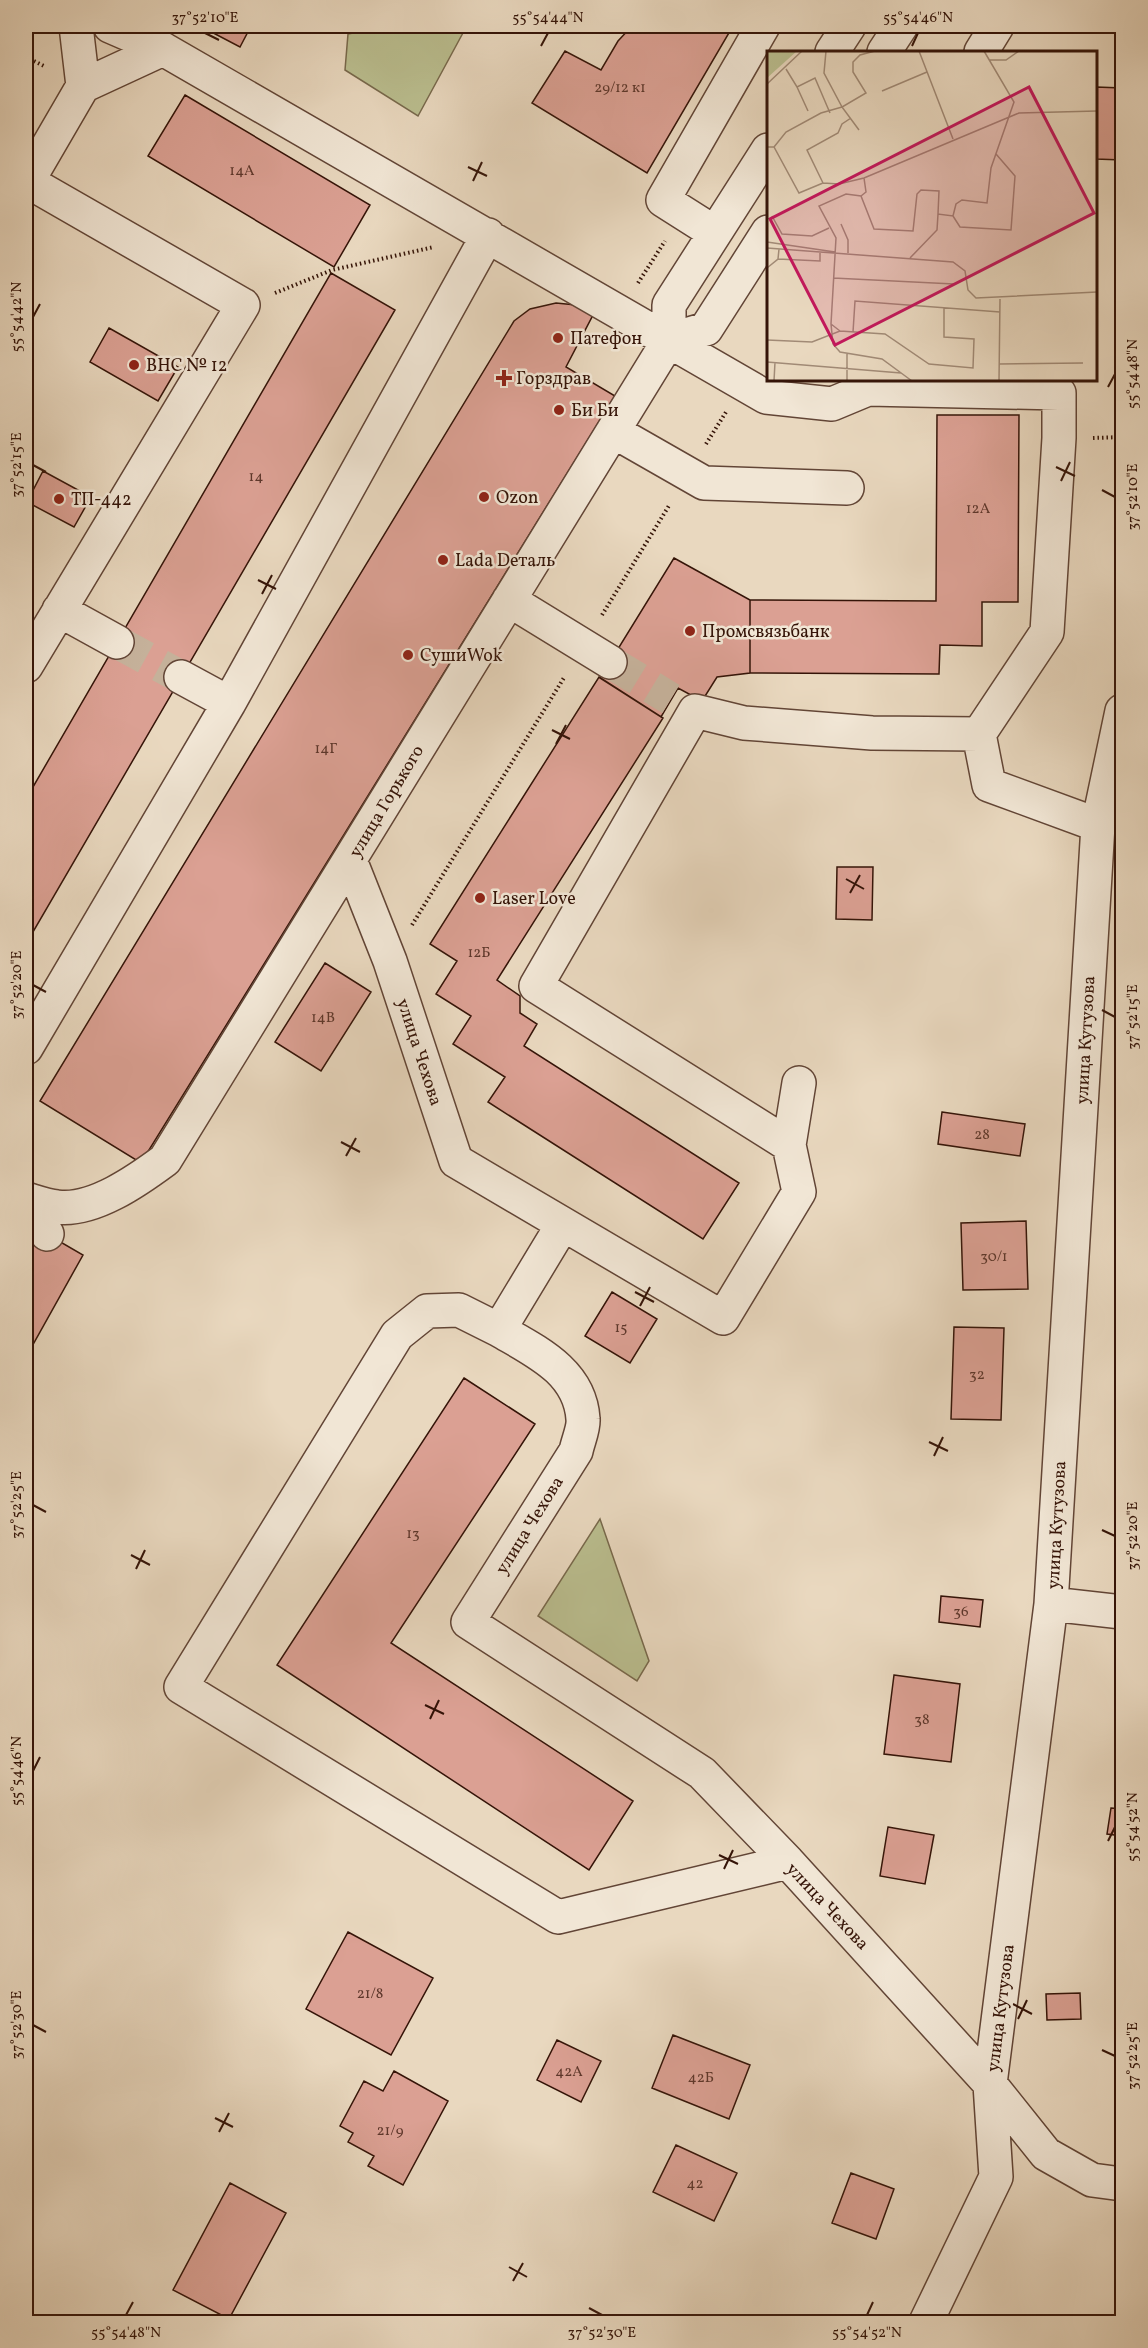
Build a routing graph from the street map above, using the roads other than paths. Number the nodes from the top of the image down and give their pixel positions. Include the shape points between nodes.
1 (76, 26) edge
2 (110, 26) edge
3 (763, 26) edge
4 (849, 26) edge
5 (901, 26) edge
6 (997, 26) edge
7 (163, 49) junction
8 (833, 51) edge
9 (885, 51) edge
10 (982, 51) edge
11 (82, 86) junction
12 (767, 152) edge
13 (26, 182) edge
14 (715, 233) junction
15 (767, 234) edge
16 (488, 235) junction
17 (669, 340) junction
18 (868, 384) edge
19 (613, 431) junction
20 (847, 488) dead end
21 (509, 600) junction
22 (59, 610) junction
23 (117, 642) tunnel mouth
24 (610, 662) tunnel mouth
25 (26, 666) edge
26 (181, 677) tunnel mouth
27 (229, 703) junction
28 (1122, 711) edge
29 (979, 734) junction
30 (1098, 825) junction
31 (350, 860) junction
32 (26, 1048) edge
33 (799, 1083) dead end
34 (789, 1145) junction
35 (26, 1199) edge
36 (26, 1204) edge
37 (53, 1221) junction
38 (563, 1224) junction
39 (499, 1330) junction
40 (1051, 1604) junction
41 (1122, 1612) edge
42 (788, 1862) junction
43 (990, 2084) junction
44 (1122, 2184) edge
45 (926, 2322) edge

1 - 11 street
2 - 7 street
3 - 14 street via 663,200
4 - 8 street
5 - 9 street
6 - 10 street
7 - 11 street
7 - 16 street
11 - 13 street
12 - 14 street
13 - 22 street via 243,305
14 - 17 street via 669,305
15 - 17 street via 706,329
16 - 17 street
16 - 27 street
17 - 18 street via 766,397 832,404
17 - 19 street, улица Горького
18 - 29 street via 1059,393 1047,632
19 - 20 street via 704,483
19 - 21 street, улица Горького
21 - 24 street
21 - 31 street, улица Горького
22 - 23 street
22 - 25 street
26 - 27 street
27 - 32 street
28 - 30 street, улица Кутузова
29 - 30 street via 989,785
29 - 34 street via 873,733 744,723 683,705 536,986
30 - 40 street, улица Кутузова
31 - 37 street, улица Горького via 165,1160 130,1186
31 - 38 street, улица Чехова via 390,962 456,1161
33 - 34 street
34 - 38 street, улица Чехова via 799,1192 723,1318
35 - 37 street
36 - 37 street
38 - 39 street
39 - 42 street, улица Чехова via 556,1364 575,1390 583,1419 576,1451 468,1622 702,1773
39 - 42 street via 459,1310 427,1311 397,1335 181,1687 558,1917
40 - 41 street
40 - 43 street, улица Кутузова
42 - 43 street, улица Чехова
43 - 44 street, улица Чехова via 1046,2154 1092,2180
43 - 45 street, улица Кутузова via 996,2177

